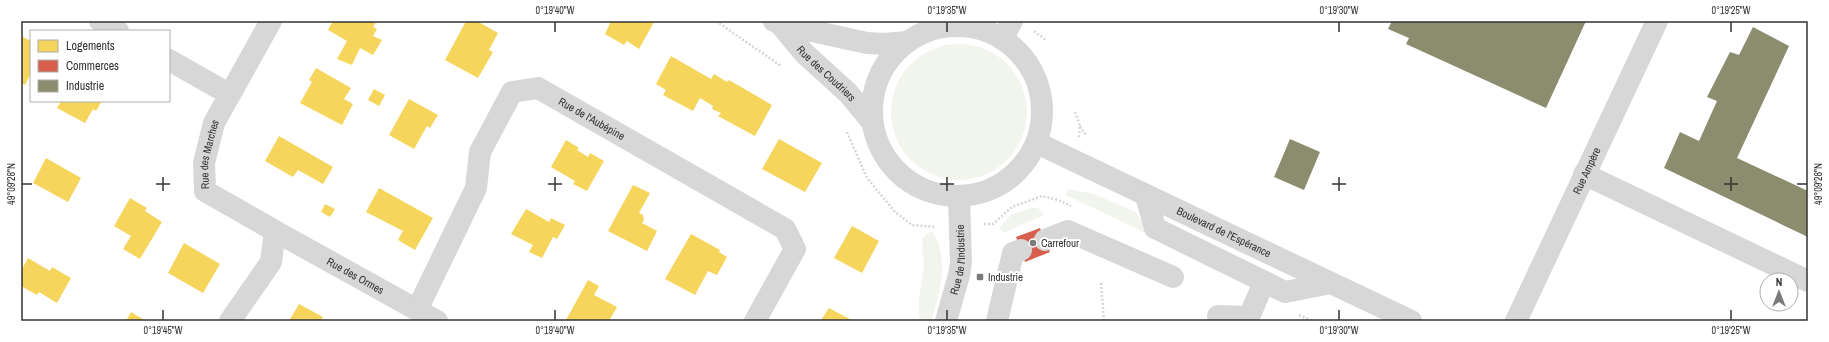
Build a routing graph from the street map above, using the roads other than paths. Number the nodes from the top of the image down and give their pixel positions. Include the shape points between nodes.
1 (100, 21) edge
2 (271, 21) edge
3 (1657, 21) edge
4 (777, 23) edge
5 (116, 30) edge
6 (1007, 30) edge
7 (907, 42) junction
8 (170, 61) edge
9 (229, 94) junction
10 (872, 122) junction
11 (1036, 143) junction
12 (1584, 174) junction
13 (1146, 195) junction
14 (960, 197) junction
15 (275, 231) junction
16 (1045, 240) dead end
17 (1021, 250) dead end
18 (1173, 277) dead end
19 (1808, 281) edge
20 (1264, 282) junction
21 (1331, 283) junction
22 (418, 310) junction
23 (1218, 316) dead end
24 (1248, 319) edge
25 (230, 321) edge
26 (437, 321) edge
27 (755, 321) edge
28 (946, 321) edge
29 (997, 321) edge
30 (1411, 321) edge
31 (1516, 321) edge

1 - 5 street
2 - 9 street, Rue des Marches
3 - 12 street, Rue Ampère
4 - 7 street, Rue des Coudriers via 867,43
4 - 10 street, Rue des Coudriers via 804,53 848,93
6 - 7 street via 954,26 938,28
6 - 11 street via 1014,48 1032,71 1042,99 1042,114
7 - 10 street via 895,52 878,77 873,92
8 - 9 street
9 - 15 street, Rue des Marches via 214,123 204,163 205,190
10 - 14 street via 876,140 884,156 904,178 924,190 941,196
11 - 13 street, Boulevard de l'Espérance
11 - 14 street via 1024,165 1006,182 984,193
12 - 19 street
12 - 31 street, Rue Ampère
13 - 20 street via 1155,228
13 - 21 street, Boulevard de l'Espérance
14 - 28 street, Rue de l'Industrie via 960,275
15 - 22 street, Rue des Ormes
15 - 25 street via 271,262
16 - 18 street via 1068,231
17 - 29 street via 1013,253
20 - 21 street via 1284,292
20 - 24 street
21 - 30 street, Boulevard de l'Espérance
22 - 26 street, Rue des Ormes
22 - 27 street, Rue de l'Aubépine via 476,188 480,152 512,92 538,88 785,229 795,249
23 - 24 street

